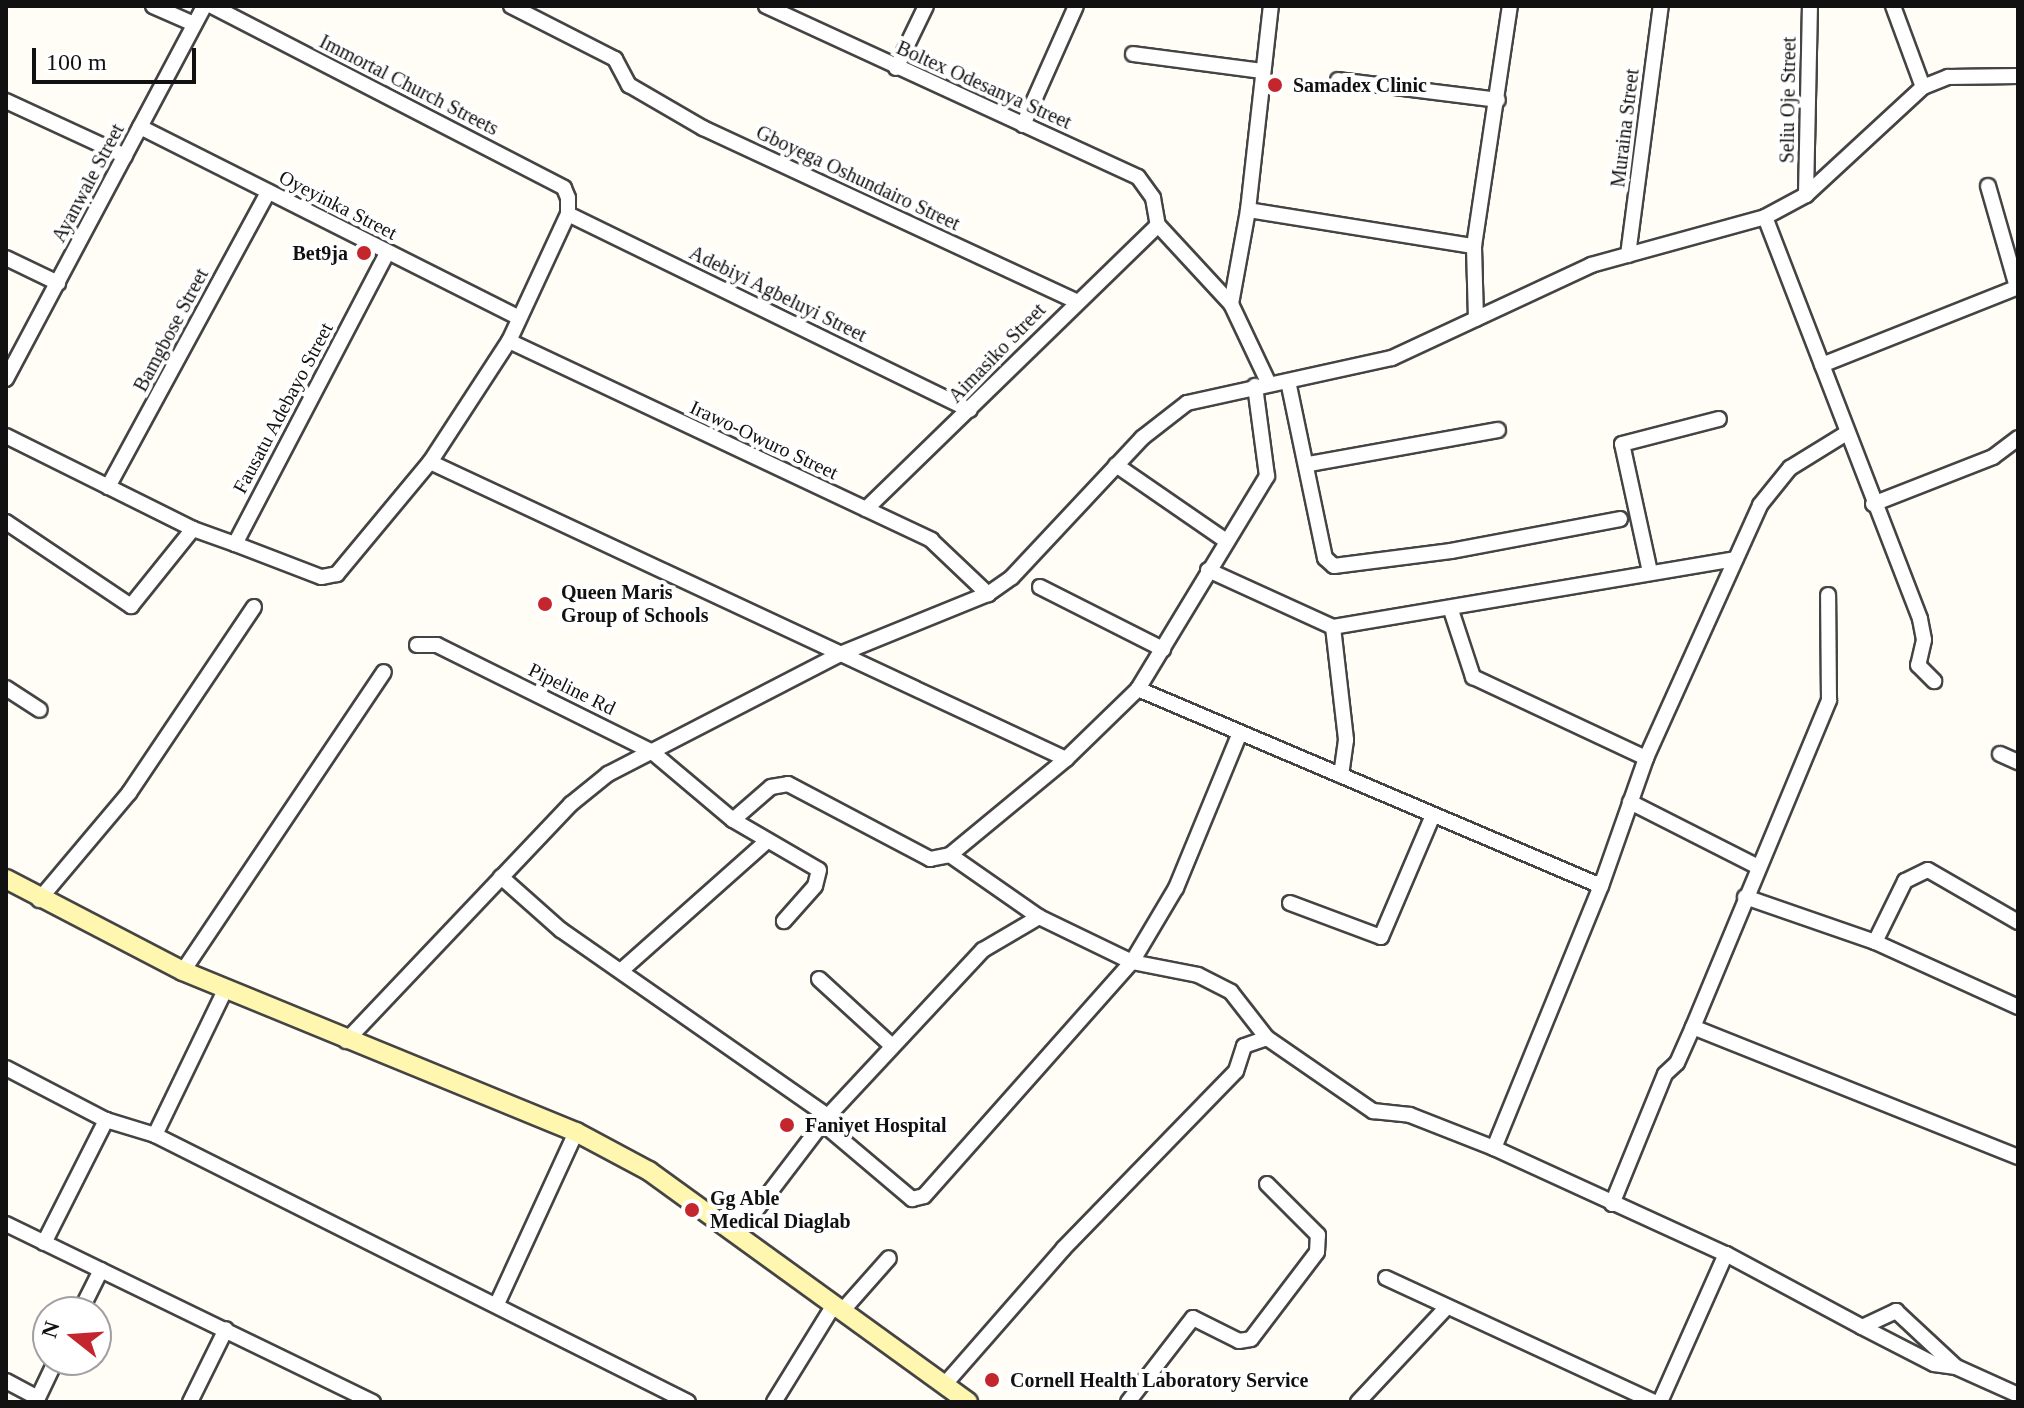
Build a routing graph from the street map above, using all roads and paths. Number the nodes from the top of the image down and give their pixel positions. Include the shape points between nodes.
1 (153, 6) edge
2 (204, 6) edge
3 (212, 6) edge
4 (511, 6) edge
5 (926, 6) edge
6 (1076, 6) edge
7 (1271, 6) edge
8 (1510, 6) edge
9 (1661, 6) edge
10 (1810, 6) edge
11 (1893, 6) edge
12 (769, 7) edge
13 (194, 24) junction
14 (1133, 54) dead end
15 (896, 68) junction
16 (1263, 71) junction
17 (2018, 76) edge
18 (1338, 80) dead end
19 (1923, 87) junction
20 (1498, 100) junction
21 (6, 101) edge
22 (1023, 125) junction
23 (140, 127) junction
24 (125, 156) junction
25 (1988, 186) dead end
26 (268, 192) junction
27 (1806, 195) junction
28 (1248, 210) junction
29 (568, 214) junction
30 (1765, 217) junction
31 (1158, 225) junction
32 (1474, 246) junction
33 (387, 253) junction
34 (1628, 255) junction
35 (6, 258) edge
36 (58, 283) junction
37 (2018, 287) edge
38 (1075, 301) junction
39 (1231, 304) junction
40 (519, 318) junction
41 (1476, 319) junction
42 (509, 341) junction
43 (1822, 365) junction
44 (6, 379) edge
45 (1288, 381) junction
46 (1262, 385) junction
47 (970, 410) junction
48 (1719, 419) dead end
49 (1498, 430) dead end
50 (1845, 434) junction
51 (6, 436) edge
52 (2018, 438) edge
53 (430, 462) junction
54 (1309, 464) junction
55 (1116, 465) junction
56 (108, 487) junction
57 (1873, 504) junction
58 (866, 509) junction
59 (1620, 519) dead end
60 (6, 522) edge
61 (193, 529) junction
62 (1226, 541) junction
63 (235, 544) junction
64 (1735, 559) junction
65 (1208, 570) junction
66 (1650, 572) junction
67 (1040, 587) dead end
68 (988, 594) junction
69 (1828, 595) dead end
70 (254, 607) dead end
71 (1451, 610) junction
72 (1333, 627) junction
73 (417, 645) dead end
74 (1163, 649) junction
75 (840, 654) junction
76 (384, 672) dead end
77 (1934, 681) dead end
78 (6, 688) edge
79 (1138, 689) junction
80 (40, 710) dead end
81 (1239, 735) junction
82 (651, 751) junction
83 (2000, 754) dead end
84 (1646, 758) junction
85 (1066, 759) junction
86 (2018, 762) edge
87 (1341, 776) junction
88 (1630, 802) junction
89 (1433, 815) junction
90 (733, 820) junction
91 (765, 843) junction
92 (950, 855) junction
93 (1758, 867) junction
94 (501, 877) junction
95 (6, 879) edge
96 (1601, 886) junction
97 (1745, 897) junction
98 (39, 900) junction
99 (1290, 903) dead end
100 (1039, 917) junction
101 (784, 921) dead end
102 (2018, 922) edge
103 (1875, 942) junction
104 (1132, 962) junction
105 (623, 969) junction
106 (183, 971) junction
107 (819, 979) dead end
108 (226, 988) junction
109 (2018, 1007) edge
110 (1693, 1027) junction
111 (1267, 1038) junction
112 (346, 1041) junction
113 (892, 1046) junction
114 (6, 1068) edge
115 (825, 1119) junction
116 (106, 1120) junction
117 (576, 1132) junction
118 (155, 1135) junction
119 (1494, 1148) junction
120 (2017, 1155) edge
121 (1267, 1184) dead end
122 (1612, 1204) junction
123 (6, 1224) edge
124 (738, 1234) junction
125 (44, 1243) junction
126 (1726, 1254) junction
127 (889, 1258) dead end
128 (101, 1270) junction
129 (1386, 1278) dead end
130 (88, 1296) edge
131 (497, 1304) junction
132 (838, 1308) junction
133 (1444, 1310) junction
134 (1862, 1327) junction
135 (226, 1329) junction
136 (1956, 1367) junction
137 (48, 1376) edge
138 (6, 1381) edge
139 (945, 1384) junction
140 (2018, 1395) edge
141 (37, 1400) edge
142 (190, 1402) edge
143 (373, 1402) edge
144 (688, 1402) edge
145 (774, 1402) edge
146 (968, 1402) edge
147 (1128, 1402) edge
148 (1358, 1402) edge
149 (1654, 1402) edge
150 (1660, 1402) edge

1 - 13 street
2 - 13 street, Ayanwale Street
3 - 29 street, Immortal Church Streets via 564,188
4 - 38 street, Gboyega Oshundairo Street via 615,59 629,85 716,135
5 - 15 street
6 - 22 street
7 - 16 street
8 - 20 street
9 - 34 street, Muraina Street
10 - 27 street, Seliu Oje Street
11 - 19 street
12 - 15 street, Boltex Odesanya Street
13 - 23 street, Ayanwale Street
14 - 16 street
15 - 22 street, Boltex Odesanya Street
16 - 28 street
17 - 19 street via 1948,77
18 - 20 street
19 - 27 street
20 - 32 street
21 - 24 street
22 - 31 street, Boltex Odesanya Street via 1138,177 1153,198
23 - 24 street, Ayanwale Street
23 - 26 street, Oyeyinka Street
24 - 36 street, Ayanwale Street
25 - 37 street
26 - 33 street, Oyeyinka Street
26 - 56 street, Bamgbose Street
27 - 30 street
28 - 32 street
28 - 39 street
29 - 40 street
29 - 47 street, Adebiyi Agbeluyi Street
30 - 34 street
30 - 43 street
31 - 38 street, Aimasiko Street
31 - 39 street
32 - 41 street
33 - 40 street, Oyeyinka Street
33 - 63 street, Fausatu Adebayo Street
34 - 41 street via 1591,265
35 - 36 street
36 - 44 street, Ayanwale Street
37 - 43 street
38 - 47 street, Aimasiko Street
39 - 46 street
40 - 42 street
41 - 45 street via 1392,358
42 - 53 street
42 - 58 street, Irawo-Owuro Street
43 - 50 street
45 - 46 street
45 - 54 street
46 - 55 street via 1187,403
46 - 62 street via 1269,471
47 - 58 street, Aimasiko Street
48 - 66 street via 1622,444
49 - 54 street
50 - 57 street
50 - 64 street via 1790,468 1773,485
51 - 56 street
52 - 57 street via 1993,457
53 - 63 street via 337,574 321,577
53 - 75 street
54 - 59 street via 1325,558 1334,566 1451,551
55 - 62 street
55 - 68 street via 1012,577
56 - 61 street
57 - 77 street via 1924,631 1918,665
58 - 68 street, Irawo-Owuro Street via 931,540
60 - 61 street via 131,606
61 - 63 street
62 - 65 street
64 - 66 street
64 - 84 street
65 - 72 street
65 - 74 street
66 - 71 street
67 - 74 street
68 - 75 street
69 - 93 street via 1829,700
70 - 98 street via 129,793
71 - 72 street
71 - 84 street via 1473,677
72 - 87 street via 1346,740
73 - 82 street, Pipeline Rd via 437,645
74 - 79 street
75 - 82 street
75 - 85 street
76 - 106 street
78 - 80 street
79 - 81 street
79 - 85 street
81 - 87 street
81 - 104 street via 1176,888
82 - 90 street, Pipeline Rd
82 - 94 street via 608,774 571,804
83 - 86 street
84 - 88 street
85 - 92 street
87 - 89 street
88 - 93 street
88 - 96 street
89 - 96 street
89 - 99 street via 1381,937
90 - 91 street, Pipeline Rd
90 - 92 street via 771,787 788,784 930,859
91 - 101 street, Pipeline Rd via 813,864 821,877
91 - 105 street
92 - 100 street
93 - 97 street
94 - 105 street via 561,930
94 - 112 street
95 - 98 main road
96 - 119 street
97 - 103 street
97 - 110 street
98 - 106 main road
100 - 104 street
100 - 113 street via 983,950
102 - 103 street via 1928,870 1905,881
103 - 109 street
104 - 111 street via 1198,975 1231,992
104 - 115 street via 920,1199 912,1199
105 - 115 street
106 - 108 main road
107 - 113 street
108 - 112 main road
108 - 118 street
110 - 120 street
110 - 122 street via 1677,1063 1665,1074
111 - 119 street via 1373,1111 1410,1115
111 - 139 street via 1244,1046 1236,1071 1063,1249
112 - 117 main road
113 - 115 street
114 - 116 street
115 - 124 street
116 - 118 street
116 - 125 street
117 - 124 main road via 649,1171
117 - 131 street
118 - 131 street
119 - 122 street
121 - 147 street via 1318,1235 1317,1252 1251,1339 1239,1341 1193,1318
122 - 126 street
123 - 125 street
124 - 132 main road
125 - 128 street
126 - 134 street
126 - 150 street
127 - 132 street
128 - 130 street
128 - 135 street
129 - 133 street
131 - 144 street
132 - 139 main road
132 - 145 street
133 - 148 street
133 - 149 street
134 - 136 street via 1934,1364
134 - 136 street via 1896,1311
135 - 142 street
135 - 143 street
136 - 140 street
137 - 141 street
138 - 141 street
139 - 146 main road

